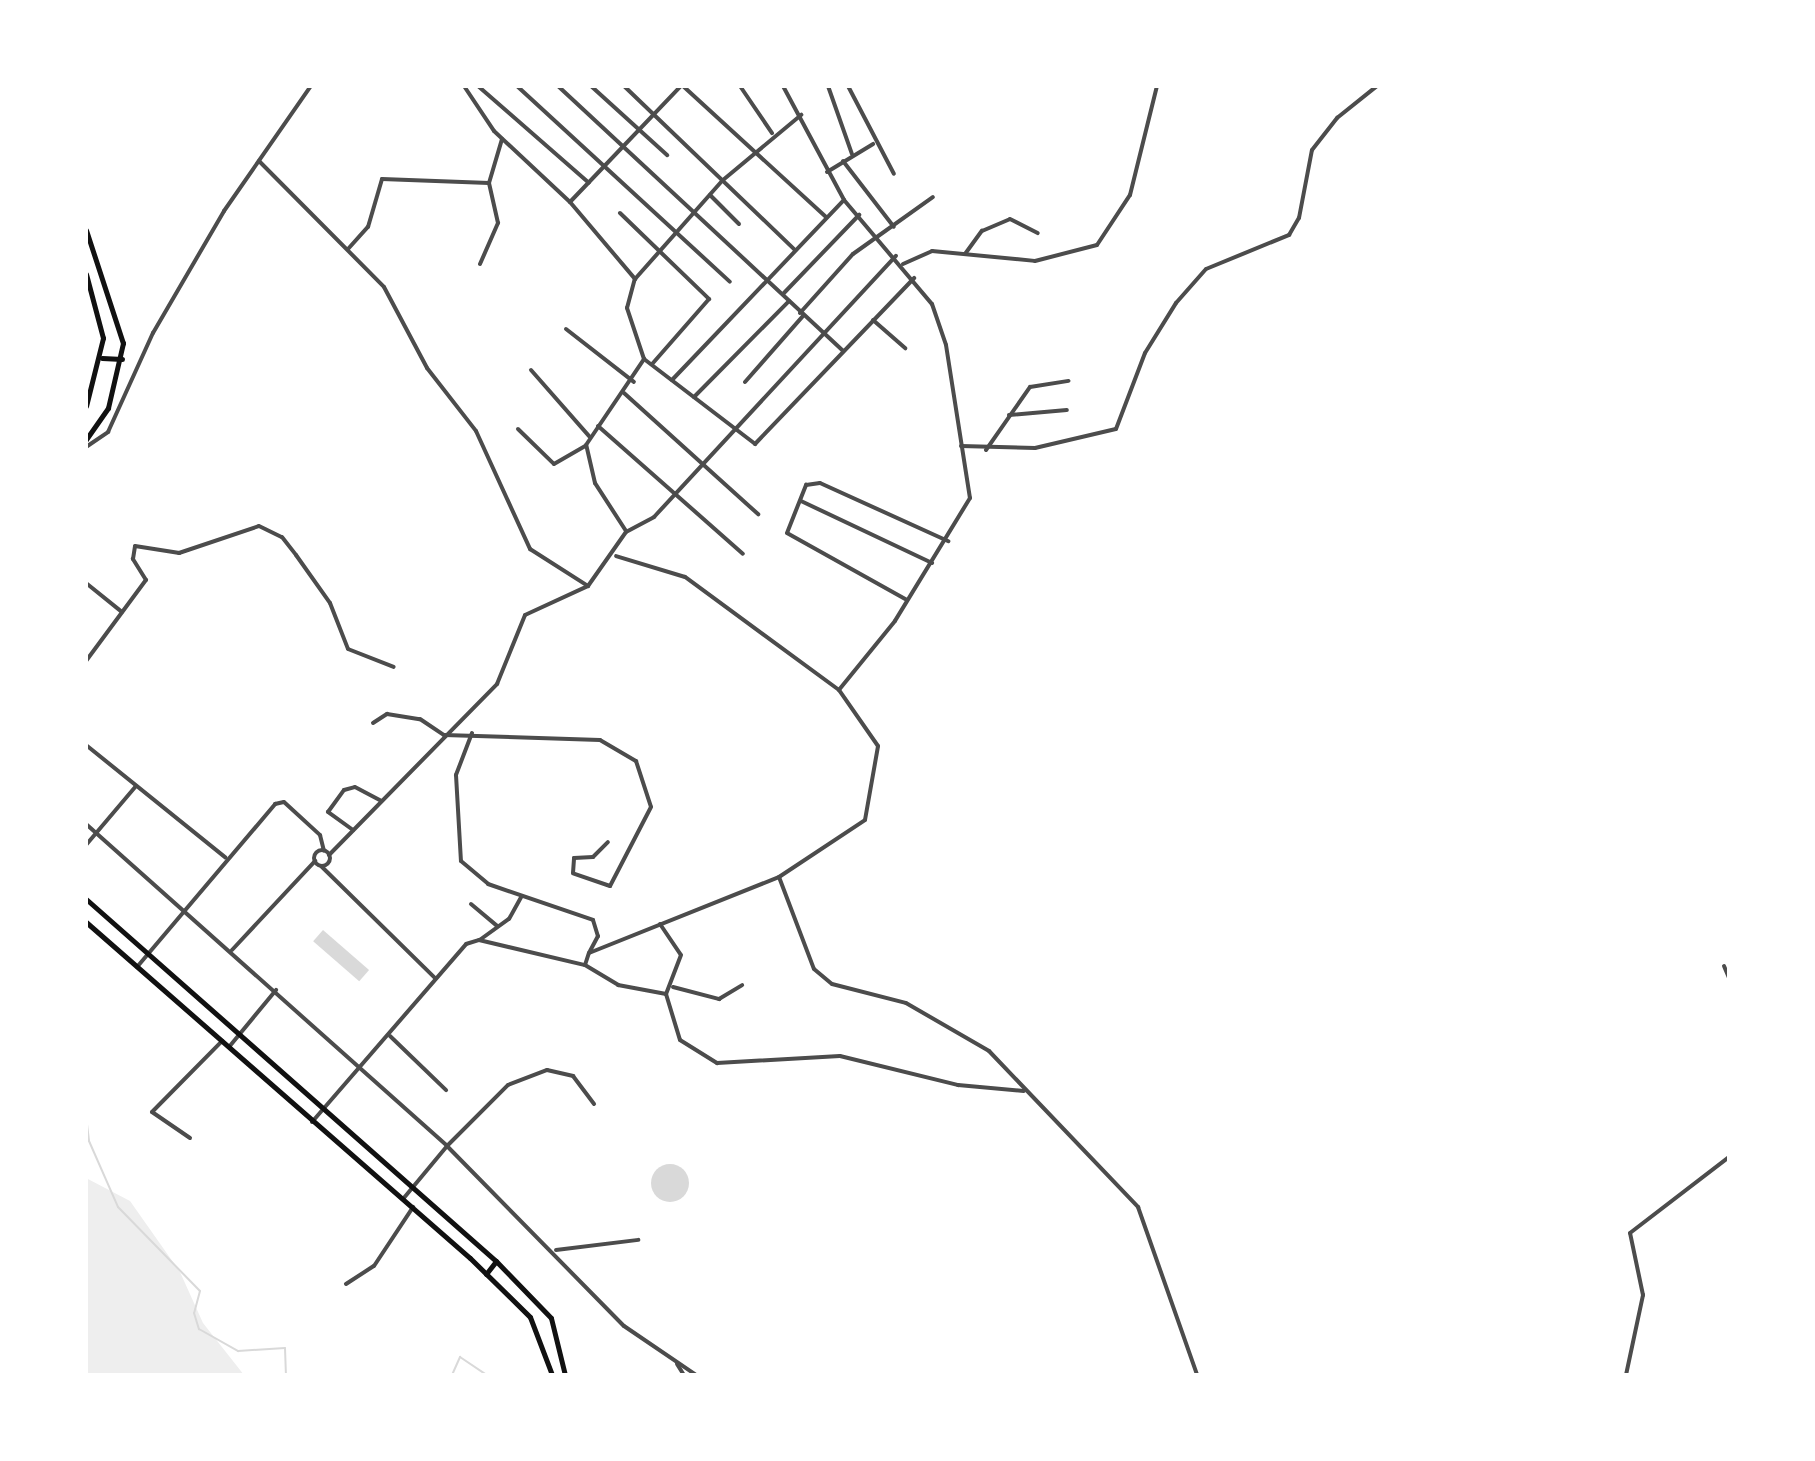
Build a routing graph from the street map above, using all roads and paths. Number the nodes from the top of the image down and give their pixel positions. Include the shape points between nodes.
1 (311, 86) edge
2 (464, 86) edge
3 (478, 86) edge
4 (517, 86) edge
5 (558, 86) edge
6 (591, 86) edge
7 (624, 86) edge
8 (682, 86) edge
9 (740, 86) edge
10 (783, 86) edge
11 (828, 86) edge
12 (848, 86) edge
13 (1157, 86) edge
14 (1377, 86) edge
15 (651, 113) junction
16 (801, 115) junction
17 (638, 130) junction
18 (772, 133) junction
19 (502, 139) junction
20 (874, 144) junction
21 (624, 148) junction
22 (753, 151) junction
23 (852, 154) junction
24 (667, 155) dead end
25 (259, 161) junction
26 (843, 161) junction
27 (605, 167) junction
28 (827, 172) junction
29 (894, 174) dead end
30 (723, 180) junction
31 (489, 183) junction
32 (589, 183) junction
33 (710, 195) junction
34 (933, 197) dead end
35 (844, 200) junction
36 (570, 202) junction
37 (620, 213) dead end
38 (693, 214) junction
39 (859, 215) junction
40 (826, 217) junction
41 (739, 224) dead end
42 (894, 227) junction
43 (86, 230) edge
44 (675, 233) junction
45 (1038, 233) dead end
46 (881, 236) junction
47 (348, 249) junction
48 (658, 249) junction
49 (794, 249) junction
50 (965, 254) junction
51 (896, 256) junction
52 (480, 264) dead end
53 (903, 264) junction
54 (86, 274) edge
55 (914, 278) junction
56 (635, 279) junction
57 (766, 279) junction
58 (730, 282) dead end
59 (783, 295) junction
60 (789, 301) junction
61 (801, 314) junction
62 (873, 320) junction
63 (566, 329) dead end
64 (819, 333) junction
65 (905, 348) dead end
66 (843, 351) junction
67 (102, 358) junction
68 (122, 359) junction
69 (644, 359) junction
70 (652, 364) junction
71 (531, 370) dead end
72 (672, 380) junction
73 (1069, 381) dead end
74 (634, 382) junction
75 (745, 382) dead end
76 (624, 393) junction
77 (694, 397) junction
78 (86, 406) edge
79 (1067, 410) dead end
80 (1009, 415) junction
81 (598, 425) junction
82 (518, 429) dead end
83 (733, 433) junction
84 (589, 436) junction
85 (86, 440) edge
86 (586, 445) junction
87 (961, 446) junction
88 (86, 447) edge
89 (986, 450) junction
90 (705, 462) junction
91 (677, 492) junction
92 (800, 501) junction
93 (758, 514) dead end
94 (626, 532) junction
95 (948, 541) junction
96 (743, 554) dead end
97 (616, 556) junction
98 (932, 563) junction
99 (86, 583) edge
100 (588, 586) junction
101 (907, 600) junction
102 (122, 612) junction
103 (87, 659) edge
104 (394, 667) dead end
105 (839, 690) junction
106 (373, 723) dead end
107 (472, 733) junction
108 (444, 735) junction
109 (86, 745) edge
110 (136, 786) junction
111 (381, 801) junction
112 (86, 824) edge
113 (353, 830) junction
114 (96, 833) junction
115 (608, 842) dead end
116 (86, 845) edge
117 (324, 851) junction
118 (329, 855) junction
119 (225, 857) junction
120 (315, 861) junction
121 (321, 866) junction
122 (779, 877) junction
123 (522, 896) junction
124 (86, 899) edge
125 (471, 904) dead end
126 (183, 907) junction
127 (86, 922) edge
128 (660, 924) junction
129 (497, 926) junction
130 (479, 940) junction
131 (232, 950) junction
132 (145, 952) junction
133 (589, 953) junction
134 (585, 965) junction
135 (1724, 966) dead end
136 (137, 967) junction
137 (435, 978) junction
138 (1729, 978) edge
139 (742, 985) dead end
140 (673, 987) junction
141 (276, 990) junction
142 (666, 994) junction
143 (239, 1034) junction
144 (389, 1035) junction
145 (222, 1041) junction
146 (228, 1047) junction
147 (359, 1065) junction
148 (446, 1090) dead end
149 (1024, 1091) junction
150 (594, 1104) dead end
151 (323, 1108) junction
152 (312, 1122) junction
153 (190, 1138) dead end
154 (447, 1146) junction
155 (1729, 1157) edge
156 (415, 1185) junction
157 (403, 1199) junction
158 (413, 1207) junction
159 (638, 1240) dead end
160 (556, 1250) junction
161 (496, 1261) junction
162 (486, 1274) junction
163 (346, 1284) dead end
164 (675, 1361) junction
165 (552, 1375) edge
166 (565, 1375) edge
167 (684, 1375) edge
168 (696, 1375) edge
169 (1197, 1375) edge
170 (1626, 1375) edge

1 - 25 street
2 - 19 street
3 - 32 street
4 - 27 street
5 - 21 street
6 - 17 street
7 - 15 street
8 - 15 street
8 - 22 street
9 - 18 street
10 - 16 street
11 - 23 street
12 - 20 street
13 - 50 street via 1130,195 1097,245 1035,261
14 - 89 street via 1312,150 1299,218 1289,235 1206,269 1176,303 1145,353 1116,429 1035,448
15 - 17 street
15 - 30 street
16 - 18 street
16 - 28 street
17 - 21 street
17 - 24 street
18 - 22 street
19 - 31 street
19 - 36 street
20 - 23 street
20 - 29 street
21 - 27 street
21 - 38 street
22 - 30 street
22 - 40 street
23 - 26 street
25 - 47 street
25 - 88 street via 153,333 108,432
26 - 28 street
26 - 42 street
27 - 32 street
27 - 44 street
28 - 35 street
30 - 33 street
30 - 49 street
31 - 47 street via 382,179 368,227
31 - 52 street via 498,223
32 - 36 street
33 - 38 street
33 - 41 street
34 - 42 street
35 - 39 street
35 - 40 street
36 - 56 street
37 - 48 street
38 - 44 street
38 - 57 street
39 - 46 street
39 - 59 street
40 - 49 street
42 - 46 street
43 - 68 main road
44 - 48 street
44 - 58 street
45 - 50 street via 1010,219 982,231
46 - 51 street
46 - 61 street via 853,254
47 - 100 street via 384,287 427,368 476,431 530,549
48 - 56 street
48 - 70 street via 709,299
49 - 57 street
50 - 53 street via 932,251
51 - 53 street
51 - 64 street
53 - 55 street
54 - 67 main road via 103,326
55 - 62 street
55 - 87 street via 946,345
56 - 69 street via 627,308
57 - 59 street
57 - 72 street
59 - 60 street
60 - 61 street
60 - 77 street
61 - 64 street
61 - 75 street
62 - 65 street
62 - 66 street
63 - 74 street
64 - 66 street
64 - 83 street
66 - 83 street via 755,444
67 - 68 main road
67 - 78 main road
68 - 85 main road via 108,408
69 - 70 street
69 - 74 street
70 - 72 street
71 - 84 street
72 - 77 street
73 - 80 street via 1030,387
74 - 76 street
76 - 81 street
76 - 90 street
77 - 83 street
79 - 80 street
80 - 89 street
81 - 84 street
81 - 91 street
82 - 86 street via 554,464
83 - 90 street
84 - 86 street
86 - 94 street via 595,483
87 - 89 street
87 - 95 street via 970,498
90 - 91 street
90 - 93 street
91 - 94 street
91 - 96 street
92 - 95 street via 806,485 820,483
92 - 98 street
92 - 101 street via 787,533
94 - 97 street
95 - 98 street
97 - 100 street
97 - 105 street via 685,577
98 - 101 street
99 - 102 street
100 - 108 street via 525,615 497,684
101 - 105 street
102 - 103 street
102 - 104 street via 146,580 133,559 135,546 179,553 259,526 282,537 310,574 348,649
105 - 122 street via 878,746 873,800 865,820
106 - 108 street via 387,714 409,716
107 - 108 street
107 - 115 street via 600,740 636,761 651,807 610,886 573,873 574,858 593,857
107 - 123 street via 456,775 461,861 488,884
108 - 111 street
109 - 110 street
110 - 114 street
110 - 119 street
111 - 113 street
111 - 113 street via 355,787 344,790 328,812
112 - 114 street
113 - 118 street
114 - 116 street
114 - 126 street
117 - 118 street
117 - 119 street via 320,835 280,801
117 - 120 street
118 - 121 street
119 - 126 street
120 - 121 street
120 - 131 street
121 - 137 street
122 - 128 street
122 - 149 street via 814,969 832,984 871,989 948,1025 989,1051
123 - 129 street
123 - 133 street via 593,920 598,936
124 - 132 main road
125 - 129 street
126 - 131 street
126 - 132 street
127 - 136 main road
128 - 133 street
128 - 140 street via 681,955
129 - 130 street
130 - 134 street
130 - 137 street
131 - 141 street
132 - 136 street
132 - 143 main road
133 - 134 street
134 - 142 street via 618,985
135 - 138 street
136 - 145 main road
137 - 144 street
139 - 140 street via 719,999
140 - 142 street
141 - 143 street
141 - 147 street
142 - 149 street via 680,1040 717,1063 840,1056 958,1085
143 - 146 street
143 - 151 main road
144 - 147 street
144 - 148 street
145 - 146 main road
145 - 153 street via 152,1112
146 - 152 main road
147 - 151 street
147 - 154 street
149 - 169 street via 1138,1207
150 - 154 street via 573,1076 547,1070 508,1085
151 - 152 street
151 - 156 main road
152 - 157 main road
154 - 156 street
154 - 160 street
155 - 170 street via 1630,1233 1643,1295
156 - 157 street
156 - 161 main road
157 - 158 main road
158 - 162 main road
158 - 163 street via 374,1266
159 - 160 street
160 - 164 street via 624,1326
161 - 162 main road
161 - 166 main road via 551,1318
162 - 165 main road via 530,1317
164 - 167 street
164 - 168 street

